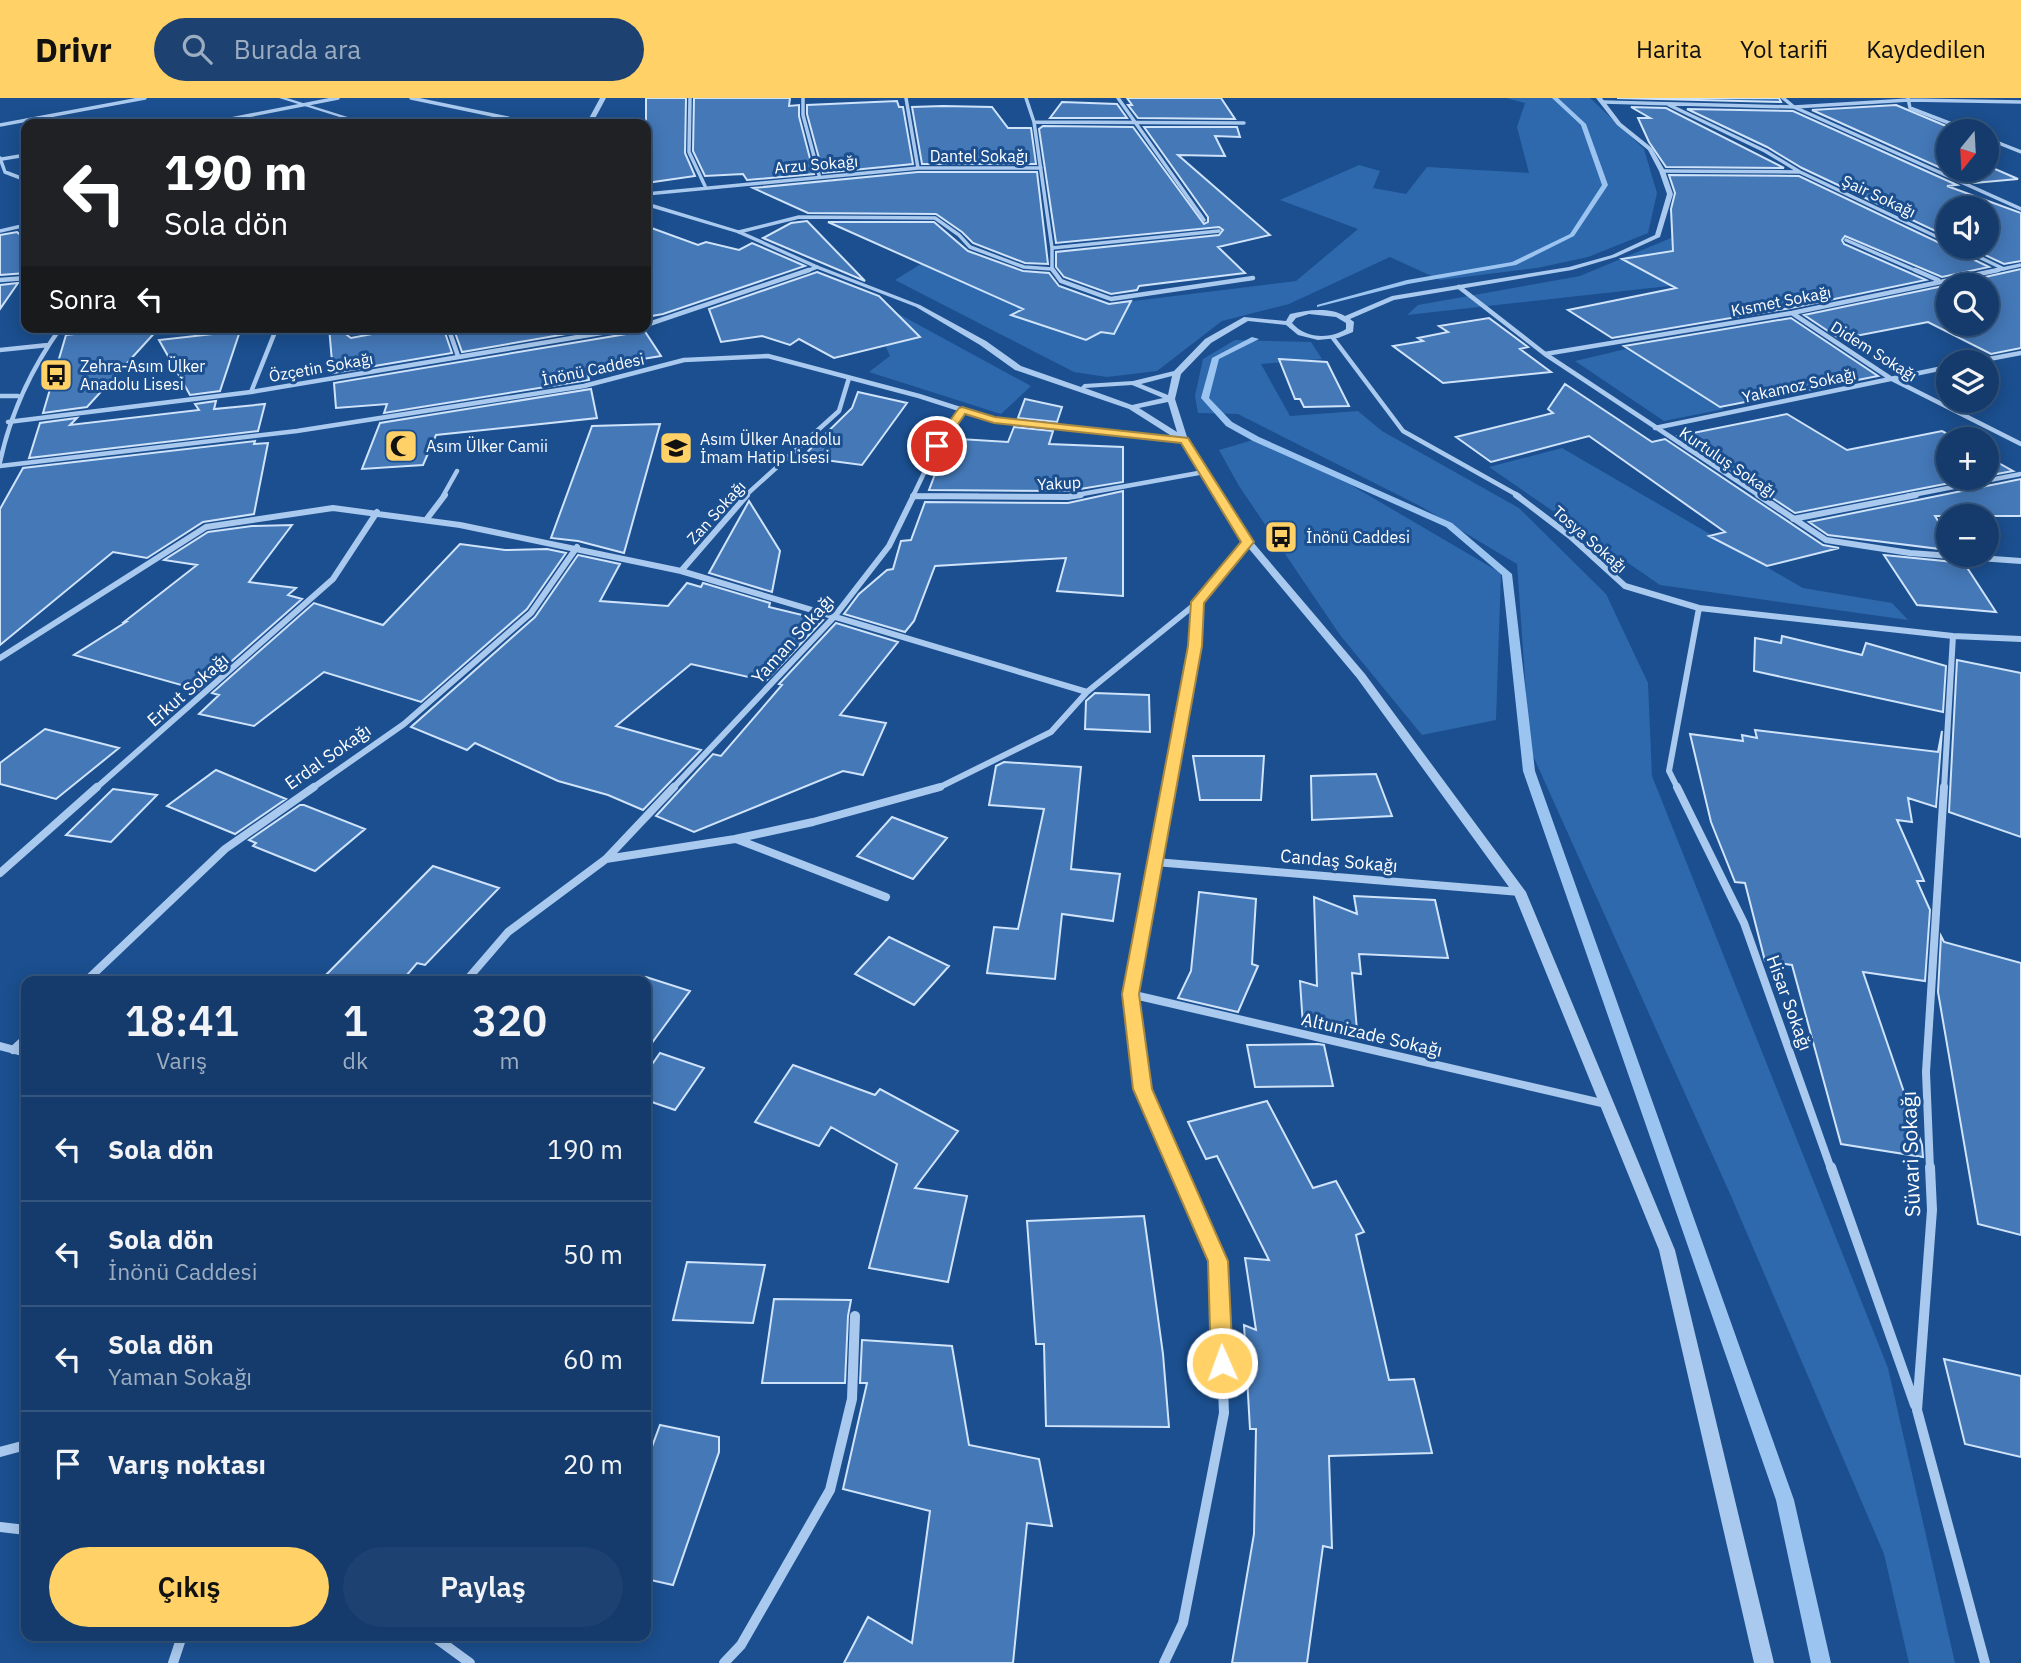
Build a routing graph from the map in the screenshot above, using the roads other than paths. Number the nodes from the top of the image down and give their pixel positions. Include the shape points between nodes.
1 (145, 98) edge
2 (282, 98) edge
3 (338, 98) edge
4 (411, 98) edge
5 (603, 98) edge
6 (690, 98) edge
7 (803, 98) edge
8 (906, 98) edge
9 (1026, 98) edge
10 (1118, 98) edge
11 (1783, 98) edge
12 (1908, 99) edge
13 (1601, 100) edge
14 (2021, 102) edge
15 (1665, 104) junction
16 (305, 105) junction
17 (1794, 107) junction
18 (32, 119) edge
19 (232, 119) edge
20 (351, 119) edge
21 (512, 119) edge
22 (592, 119) edge
23 (1939, 119) edge
24 (21, 121) edge
25 (1034, 121) junction
26 (1137, 123) junction
27 (1244, 123) dead end
28 (0, 125) edge
29 (1999, 143) edge
30 (2021, 152) edge
31 (21, 156) edge
32 (1, 159) edge
33 (918, 168) junction
34 (1041, 168) junction
35 (1662, 171) junction
36 (1800, 172) junction
37 (3, 173) edge
38 (819, 175) junction
39 (21, 178) edge
40 (705, 186) junction
41 (651, 193) edge
42 (651, 206) edge
43 (2021, 209) edge
44 (1204, 220) dead end
45 (21, 226) edge
46 (0, 231) edge
47 (1219, 231) dead end
48 (739, 232) junction
49 (1936, 236) edge
50 (1846, 240) dead end
51 (1052, 248) junction
52 (1983, 259) edge
53 (2021, 265) edge
54 (817, 267) junction
55 (1052, 269) junction
56 (2004, 269) junction
57 (1980, 273) edge
58 (21, 278) edge
59 (1253, 278) dead end
60 (1936, 279) edge
61 (0, 280) edge
62 (1936, 281) edge
63 (1459, 287) junction
64 (1792, 313) junction
65 (1345, 319) junction
66 (651, 323) edge
67 (1288, 323) junction
68 (57, 333) edge
69 (275, 333) edge
70 (450, 333) edge
71 (599, 333) edge
72 (1333, 338) junction
73 (48, 345) junction
74 (0, 350) edge
75 (2021, 353) edge
76 (1545, 355) junction
77 (458, 356) junction
78 (1999, 357) edge
79 (1936, 369) edge
80 (1177, 373) junction
81 (849, 378) junction
82 (1890, 378) junction
83 (1133, 383) junction
84 (1077, 387) junction
85 (251, 392) junction
86 (0, 396) edge
87 (18, 396) junction
88 (1171, 399) junction
89 (1132, 407) junction
90 (962, 410) junction
91 (8, 422) junction
92 (1655, 428) junction
93 (1184, 440) junction
94 (2021, 443) edge
95 (0, 464) edge
96 (457, 471) dead end
97 (1204, 472) junction
98 (2021, 474) edge
99 (913, 496) junction
100 (377, 512) junction
101 (1792, 519) junction
102 (426, 520) junction
103 (1248, 542) junction
104 (577, 547) junction
105 (2021, 561) edge
106 (681, 570) junction
107 (1198, 602) junction
108 (1699, 608) junction
109 (834, 617) junction
110 (1954, 636) junction
111 (2021, 639) edge
112 (0, 658) edge
113 (1087, 692) junction
114 (735, 839) junction
115 (606, 859) junction
116 (1155, 862) junction
117 (0, 873) edge
118 (1520, 892) junction
119 (886, 897) dead end
120 (91, 976) edge
121 (470, 976) edge
122 (1130, 994) junction
123 (21, 1043) edge
124 (0, 1046) edge
125 (13, 1050) junction
126 (21, 1052) edge
127 (1607, 1105) junction
128 (855, 1316) dead end
129 (1917, 1410) junction
130 (21, 1446) edge
131 (0, 1452) edge
132 (0, 1527) edge
133 (21, 1529) edge
134 (180, 1641) edge
135 (440, 1641) edge
136 (173, 1663) edge
137 (470, 1663) edge
138 (724, 1663) edge
139 (1164, 1663) edge
140 (1764, 1663) edge
141 (1985, 1663) edge

1 - 18 street
2 - 16 street
3 - 16 street
4 - 21 street
5 - 22 street
6 - 40 street via 689,152
7 - 38 street
8 - 33 street
9 - 25 street
10 - 26 street
11 - 17 street
12 - 14 street
12 - 17 street
12 - 23 street via 1910,108
13 - 15 street
13 - 35 street via 1619,124 1650,149
15 - 17 street
15 - 36 street, Şair Sokağı via 1765,150
16 - 19 street
16 - 20 street
17 - 43 street
24 - 28 street
25 - 26 street
25 - 34 street
26 - 27 street
26 - 44 street
29 - 30 street
31 - 32 street
32 - 37 street
33 - 34 street, Dantel Sokağı
33 - 38 street, Arzu Sokağı
34 - 51 street
35 - 36 street, Şair Sokağı
35 - 63 street via 1670,194 1658,236 1570,269
36 - 49 street, Şair Sokağı
37 - 39 street
38 - 40 street, Arzu Sokağı
40 - 41 street, Arzu Sokağı
42 - 48 street
45 - 46 street
47 - 51 street
48 - 54 street
48 - 55 street via 799,217 935,218 971,247 1024,267
50 - 60 street
51 - 55 street
52 - 56 street
53 - 56 street, Kısmet Sokağı
54 - 66 street
54 - 84 street via 918,306 1018,368
55 - 59 street via 1061,281 1111,299
56 - 57 street, Kısmet Sokağı
58 - 61 street
62 - 64 street, Kısmet Sokağı
63 - 65 street via 1392,298
63 - 76 street, Kurtuluş Sokağı
64 - 76 street, Kısmet Sokağı
64 - 82 street, Didem Sokağı
65 - 67 street via 1309,312 1293,316
65 - 72 street via 1350,330
67 - 72 street via 1303,335
67 - 80 street via 1247,319 1208,341
68 - 73 street
69 - 85 street
70 - 77 street
71 - 77 street, Özçetin Sokağı
72 - 108 street, Tosya Sokağı via 1402,431 1524,499 1625,586
73 - 74 street
73 - 87 street
75 - 78 street
76 - 92 street, Kurtuluş Sokağı
77 - 85 street, Özçetin Sokağı
79 - 82 street, Yakamoz Sokağı
80 - 83 street
80 - 88 street
81 - 90 street, İnönü Caddesi
81 - 95 street, İnönü Caddesi via 768,356 684,360 583,386 297,431
81 - 106 street, Zan Sokağı via 839,411 741,500
82 - 92 street, Yakamoz Sokağı
82 - 94 street, Didem Sokağı
83 - 84 street
83 - 88 street
84 - 89 street
85 - 91 street, Özçetin Sokağı
86 - 87 street
87 - 91 street
88 - 89 street
88 - 93 street
89 - 93 street
90 - 93 street, İnönü Caddesi via 994,420
90 - 99 street, Yaman Sokağı via 937,446
91 - 95 street
92 - 101 street, Kurtuluş Sokağı
93 - 97 street
96 - 102 street
97 - 99 street, Yakup via 1068,497
97 - 103 street
98 - 101 street
99 - 109 street, Yaman Sokağı via 889,545
100 - 102 street
100 - 112 street via 333,508 206,527
100 - 117 street, Erkut Sokağı via 332,579
101 - 105 street, Kurtuluş Sokağı via 1826,540 1910,553
102 - 104 street
103 - 107 street
103 - 118 street via 1361,676
104 - 106 street
104 - 120 street, Erdal Sokağı via 531,613 404,723 225,849
106 - 109 street
107 - 113 street
107 - 116 street via 1195,646
108 - 110 street, Tosya Sokağı
108 - 129 street, Hisar Sokağı via 1669,771 1744,923
109 - 113 street
109 - 115 street, Yaman Sokağı
110 - 111 street, Tosya Sokağı
110 - 129 street, Süvari Sokağı via 1926,1072 1932,1210
113 - 114 street via 1051,732 931,791
114 - 115 street
114 - 119 street
115 - 121 street, Yaman Sokağı via 509,932
116 - 118 street, Candaş Sokağı
116 - 122 street
118 - 127 street
122 - 127 street, Altunizade Sokağı
122 - 139 street via 1142,1089 1218,1261 1224,1413 1184,1623
123 - 125 street
124 - 125 street
125 - 126 street
127 - 140 street via 1667,1250
128 - 138 street via 852,1399 830,1490 741,1645
129 - 141 street, Süvari Sokağı
130 - 131 street
132 - 133 street
134 - 136 street
135 - 137 street

